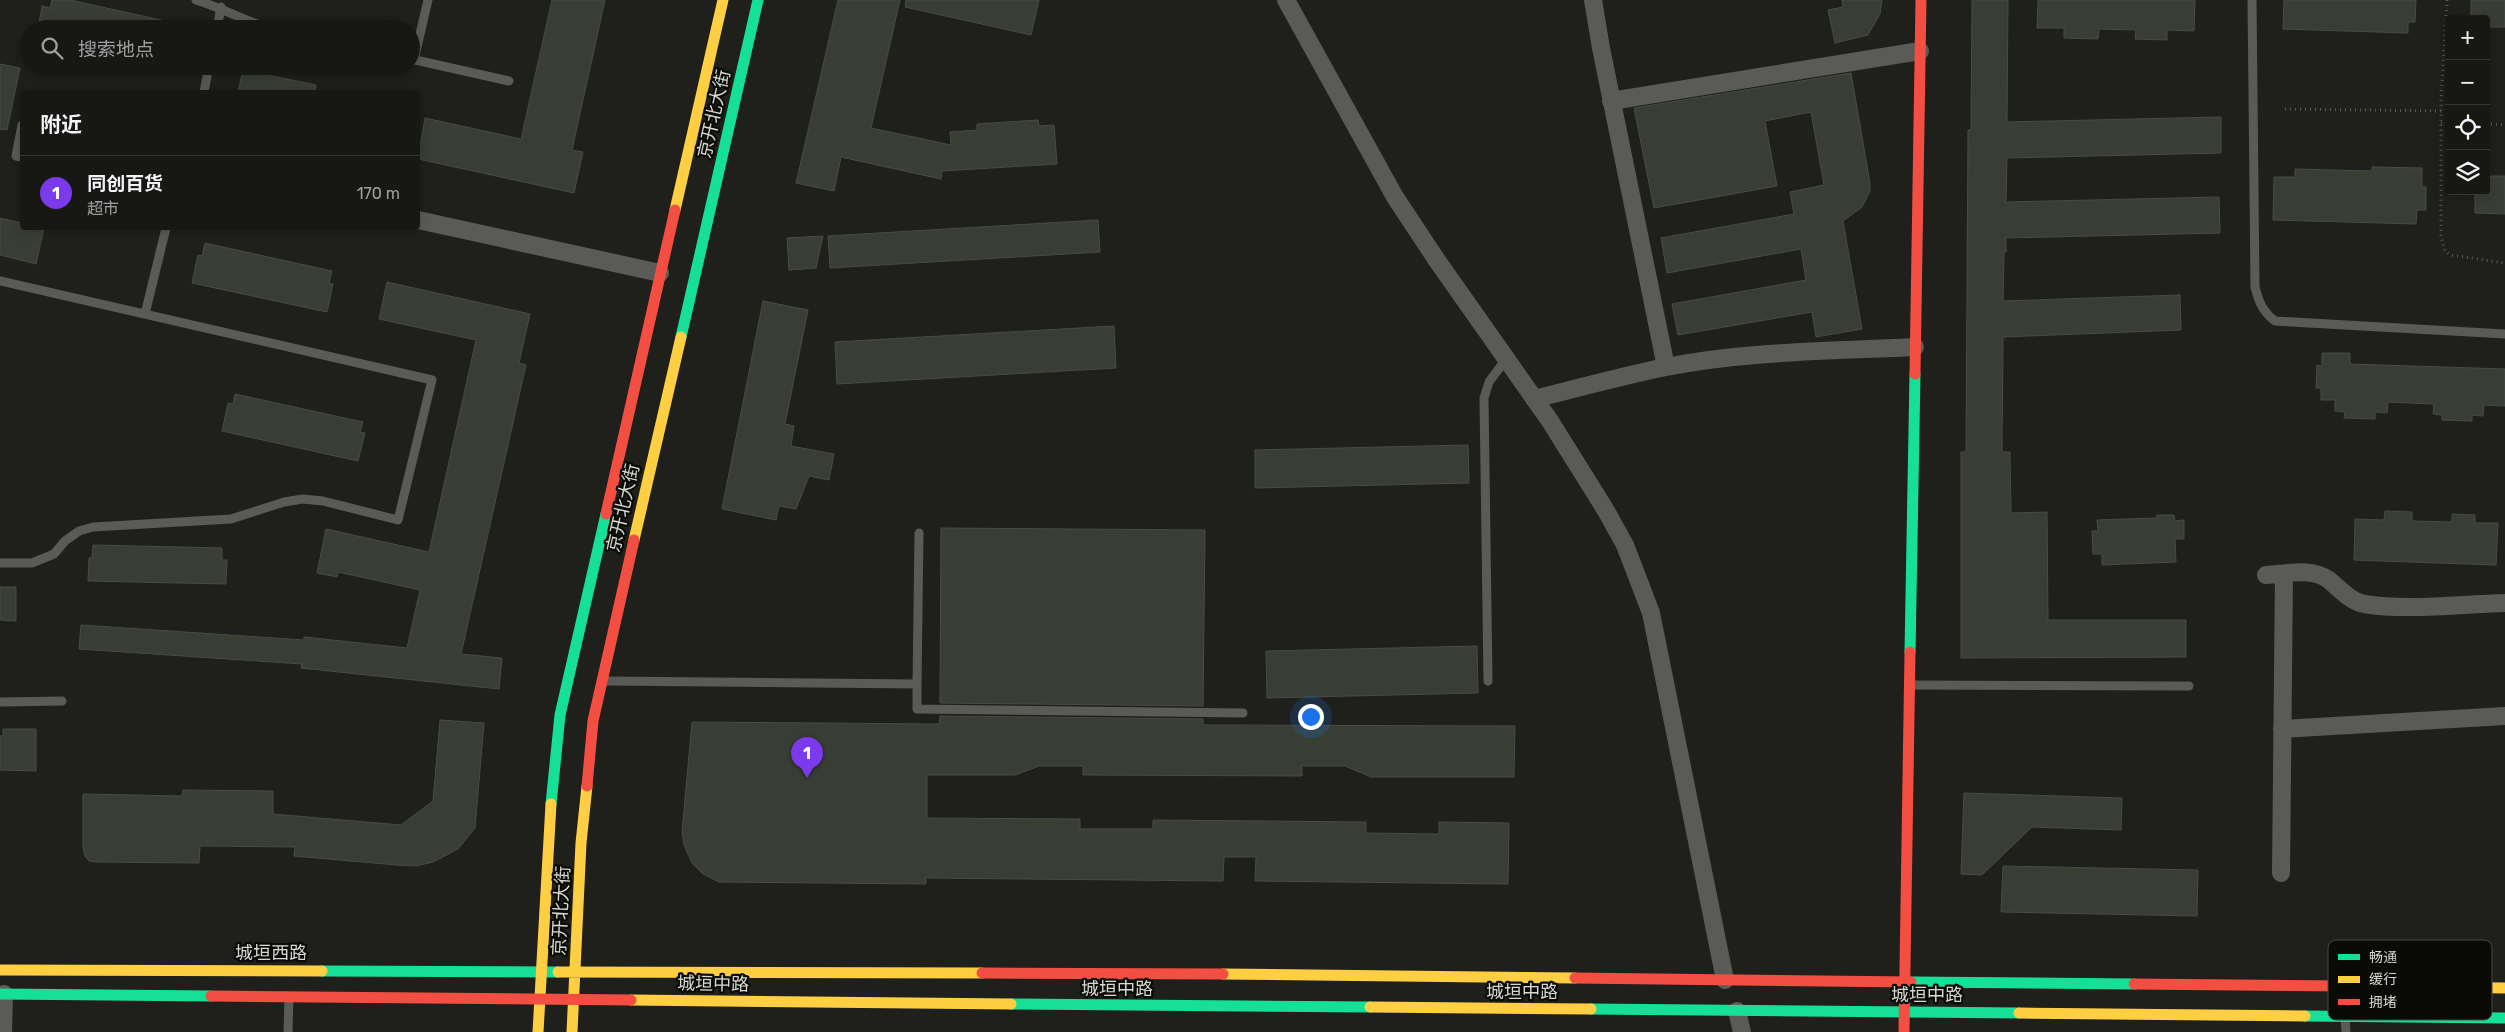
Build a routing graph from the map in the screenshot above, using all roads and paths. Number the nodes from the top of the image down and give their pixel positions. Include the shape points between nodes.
1 (196, 0) edge
2 (428, 0) edge
3 (723, 0) edge
4 (758, 0) edge
5 (1286, 0) edge
6 (1593, 0) edge
7 (1921, 0) edge
8 (2252, 0) edge
9 (2447, 0) edge
10 (221, 7) junction
11 (219, 20) edge
12 (247, 20) edge
13 (420, 32) edge
14 (1920, 51) junction
15 (420, 62) edge
16 (207, 75) edge
17 (509, 81) dead end
18 (204, 90) edge
19 (1612, 101) junction
20 (2286, 109) dead end
21 (2442, 111) junction
22 (2441, 123) junction
23 (2445, 123) edge
24 (2490, 124) edge
25 (2505, 124) edge
26 (20, 135) edge
27 (20, 157) edge
28 (420, 220) edge
29 (166, 230) edge
30 (2505, 263) edge
31 (660, 273) junction
32 (0, 281) edge
33 (145, 314) junction
34 (2505, 334) edge
35 (1915, 347) junction
36 (1506, 359) junction
37 (1666, 367) junction
38 (1534, 399) junction
39 (919, 532) dead end
40 (0, 563) edge
41 (2284, 574) junction
42 (2266, 575) dead end
43 (2505, 603) edge
44 (601, 680) junction
45 (1488, 681) dead end
46 (917, 684) junction
47 (1910, 685) junction
48 (2189, 686) dead end
49 (62, 701) dead end
50 (0, 702) edge
51 (1243, 713) dead end
52 (2505, 716) edge
53 (2282, 730) junction
54 (2281, 873) dead end
55 (0, 970) edge
56 (541, 971) junction
57 (575, 971) junction
58 (1725, 980) junction
59 (1905, 982) junction
60 (2328, 986) edge
61 (2492, 988) edge
62 (2505, 988) edge
63 (2, 994) edge
64 (288, 997) junction
65 (540, 1000) junction
66 (574, 1000) junction
67 (1737, 1011) junction
68 (1904, 1012) junction
69 (2328, 1016) edge
70 (2492, 1018) edge
71 (2505, 1018) edge
72 (3, 1032) edge
73 (288, 1032) edge
74 (538, 1032) edge
75 (572, 1032) edge
76 (1742, 1032) edge
77 (1904, 1032) edge

1 - 10 lane
2 - 13 lane
3 - 31 main road, 京开北大街
4 - 44 main road, 京开北大街
5 - 36 street via 1395,197
6 - 19 street
7 - 14 main road
8 - 34 lane via 2255,287 2265,313 2275,321
9 - 21 path
10 - 11 lane
10 - 12 lane
14 - 19 street
14 - 35 main road
15 - 17 lane
16 - 18 lane
19 - 37 street
20 - 21 path
21 - 22 path
22 - 23 path
22 - 30 path via 2441,237 2445,251 2451,255
24 - 25 path
26 - 27 lane via 16,156
28 - 31 street
29 - 33 lane
31 - 56 main road, 京开北大街 via 560,715 547,841
32 - 33 lane
33 - 40 lane via 432,380 398,520 303,499 231,520 93,527 79,531 54,554 32,563
35 - 37 street via 1785,354
35 - 47 main road
36 - 38 street
36 - 45 lane via 1490,382 1484,398
37 - 38 street
38 - 58 street via 1625,545 1651,613
39 - 46 lane
41 - 42 street
41 - 43 street via 2308,572 2328,579 2340,591 2361,603 2385,606
41 - 53 street
44 - 46 lane
44 - 57 main road, 京开北大街 via 586,788
46 - 51 lane via 916,709
47 - 48 lane
47 - 59 main road
49 - 50 lane
52 - 53 street
53 - 54 street
55 - 56 main road, 城垣西路
56 - 57 main road, 城垣中路
56 - 65 main road, 京开北大街
57 - 58 main road, 城垣中路
57 - 66 main road, 京开北大街
58 - 59 main road, 城垣中路
59 - 60 main road, 城垣中路
59 - 68 main road
61 - 62 main road, 城垣中路
63 - 64 main road
63 - 72 street
64 - 65 main road
64 - 73 lane
65 - 66 main road, 城垣中路
65 - 74 main road, 京开北大街
66 - 67 main road, 城垣中路
66 - 75 main road, 京开北大街
67 - 68 main road, 城垣中路
67 - 76 street
68 - 69 main road, 城垣中路
68 - 77 main road
70 - 71 main road, 城垣中路

